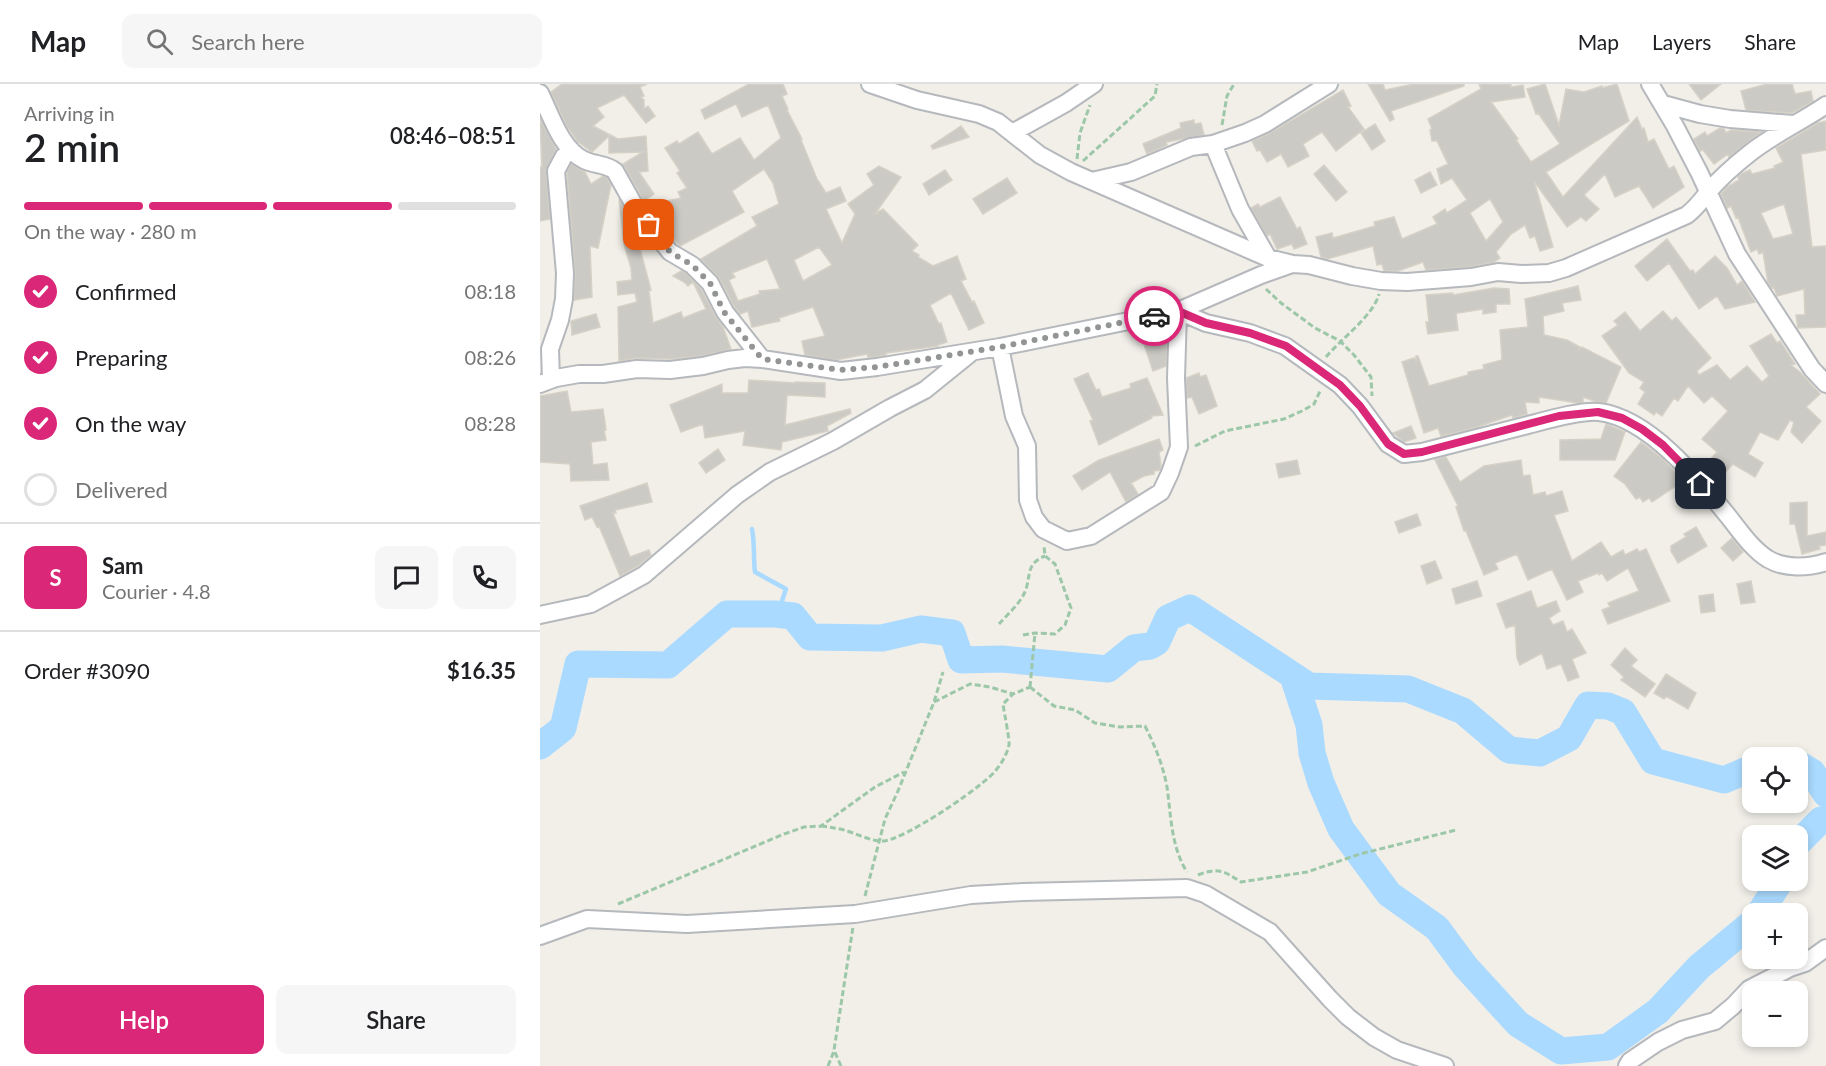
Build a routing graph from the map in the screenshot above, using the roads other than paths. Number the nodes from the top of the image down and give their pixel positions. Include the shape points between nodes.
1 (870, 84) edge
2 (1329, 84) edge
3 (1650, 84) edge
4 (1094, 91) edge
5 (540, 93) edge
6 (1663, 104) junction
7 (1826, 105) edge
8 (1793, 124) junction
9 (1012, 133) junction
10 (1218, 142) junction
11 (571, 150) junction
12 (1092, 181) junction
13 (1709, 191) junction
14 (1268, 258) junction
15 (1293, 264) junction
16 (1178, 311) junction
17 (1000, 347) junction
18 (972, 352) junction
19 (762, 359) junction
20 (545, 382) edge
21 (1826, 384) edge
22 (1826, 562) edge
23 (540, 615) edge
24 (540, 936) edge
25 (1826, 948) edge
26 (1445, 1066) edge
27 (1627, 1066) edge

1 - 9 street via 979,114
2 - 10 street via 1265,124
3 - 6 street
4 - 9 street
5 - 11 street
6 - 8 street via 1700,114
6 - 13 street
7 - 8 street
8 - 13 street via 1751,152
9 - 12 street via 1040,155
10 - 12 street via 1191,147 1131,171
10 - 14 street via 1240,209
11 - 19 street via 582,159 615,171 638,212 670,252 692,265 710,283 724,312
11 - 20 street via 556,171 566,273
12 - 14 street
13 - 15 street via 1687,215 1549,273 1498,272 1407,282
13 - 21 street via 1737,254 1812,369
14 - 15 street
15 - 16 street
16 - 17 street
16 - 17 street via 1179,447 1161,492 1091,536 1067,541 1043,529 1028,500 1027,446 1014,416
16 - 22 street via 1286,346 1340,385 1388,444 1404,454 1559,416 1598,412 1622,418 1663,445 1770,560 1786,566
17 - 18 street
18 - 19 street via 841,370
18 - 23 street via 925,390 770,472 644,574 591,604
19 - 20 street via 728,360 670,370 579,374
24 - 26 street via 587,918 687,924 855,914 972,895 1187,888 1205,894 1270,932 1330,999 1374,1036 1397,1050
25 - 27 street via 1805,963 1749,989 1715,1021 1658,1042

